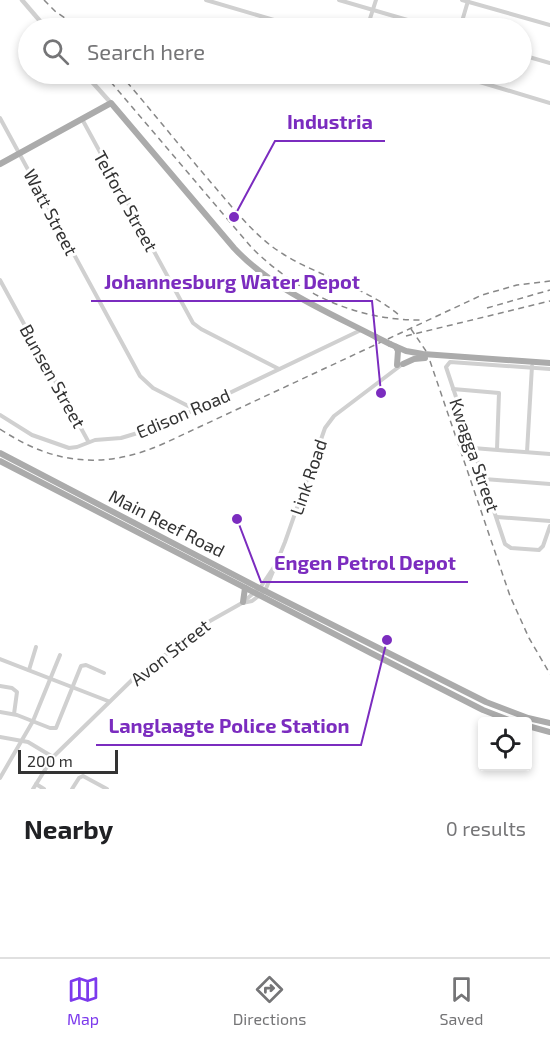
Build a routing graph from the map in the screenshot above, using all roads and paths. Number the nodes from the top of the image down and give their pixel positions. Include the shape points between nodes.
1 (22, 0) edge
2 (206, 0) edge
3 (339, 0) edge
4 (376, 0) edge
5 (462, 0) edge
6 (468, 1) edge
7 (373, 10) junction
8 (37, 18) edge
9 (267, 18) edge
10 (370, 18) edge
11 (401, 18) edge
12 (463, 18) edge
13 (526, 18) edge
14 (532, 20) edge
15 (550, 25) edge
16 (532, 58) edge
17 (550, 63) edge
18 (94, 84) edge
19 (486, 84) edge
20 (111, 103) junction
21 (550, 103) edge
22 (0, 118) edge
23 (82, 119) junction
24 (19, 153) junction
25 (0, 164) edge
26 (0, 280) edge
27 (361, 330) junction
28 (393, 346) junction
29 (406, 352) junction
30 (460, 357) junction
31 (550, 363) edge
32 (400, 364) junction
33 (532, 365) junction
34 (279, 369) junction
35 (550, 369) edge
36 (453, 389) junction
37 (194, 410) junction
38 (0, 415) edge
39 (88, 441) junction
40 (473, 448) junction
41 (497, 449) junction
42 (527, 452) junction
43 (0, 453) edge
44 (550, 454) edge
45 (0, 461) edge
46 (484, 479) junction
47 (550, 484) edge
48 (496, 517) junction
49 (121, 520) junction
50 (550, 520) edge
51 (550, 526) edge
52 (245, 588) junction
53 (260, 592) junction
54 (243, 603) junction
55 (36, 647) dead end
56 (60, 655) dead end
57 (398, 658) junction
58 (0, 659) edge
59 (394, 665) junction
60 (414, 666) junction
61 (29, 670) junction
62 (104, 673) dead end
63 (411, 673) junction
64 (50, 679) junction
65 (0, 686) edge
66 (74, 688) junction
67 (109, 702) junction
68 (0, 712) edge
69 (14, 714) junction
70 (501, 717) edge
71 (33, 721) junction
72 (550, 723) edge
73 (532, 727) edge
74 (550, 732) edge
75 (0, 737) edge
76 (24, 740) junction
77 (53, 757) junction
78 (2, 771) edge
79 (0, 778) edge
80 (36, 784) junction
81 (33, 789) edge
82 (44, 789) edge
83 (72, 789) edge
84 (107, 789) edge

1 - 8 street
2 - 9 street
3 - 7 street
4 - 7 street
5 - 6 street
6 - 12 street
6 - 13 street
7 - 10 street
7 - 11 street
14 - 15 street
16 - 17 street
18 - 20 street
19 - 21 street
20 - 23 main road
20 - 27 main road via 253,267 283,288
22 - 24 street, Watt Street
23 - 24 main road
23 - 34 street, Telford Street via 193,323
24 - 25 main road
24 - 37 street, Watt Street via 140,376
26 - 39 street, Bunsen Street
27 - 28 main road, bridge
27 - 34 street, Edison Road
28 - 29 main road
28 - 32 main road
29 - 30 main road
29 - 32 street via 402,353
30 - 32 main road via 417,358
30 - 33 main road
31 - 33 main road
32 - 53 street, Link Road via 325,428 275,566
33 - 35 street
33 - 36 street, Kwagga Street via 450,362 446,366
33 - 42 street
34 - 37 street, Edison Road
36 - 40 street, Kwagga Street
36 - 41 street via 499,393
37 - 39 street, Edison Road via 138,434
38 - 39 street, Edison Road via 32,435 62,446 77,447
40 - 41 street
40 - 46 street, Kwagga Street
41 - 42 street
42 - 44 street
43 - 49 main road, Main Reef Road
45 - 49 main road, Main Reef Road
46 - 47 street
46 - 48 street, Kwagga Street
48 - 50 street
48 - 51 street, Kwagga Street via 505,544 512,548 535,550 543,546
49 - 52 main road, Main Reef Road
49 - 53 main road, Main Reef Road
52 - 53 main road, Main Reef Road
52 - 54 main road
53 - 54 street, Avon Street
53 - 57 main road, Main Reef Road
53 - 59 main road, Main Reef Road
54 - 67 street, Avon Street via 210,621
55 - 61 street
56 - 64 street
57 - 59 main road
57 - 60 main road, Main Reef Road
58 - 61 street
59 - 63 main road, Main Reef Road
60 - 63 main road
60 - 72 main road, Main Reef Road via 513,713
61 - 64 street
62 - 66 street via 82,665
63 - 70 main road, Main Reef Road
64 - 66 street
64 - 71 street
65 - 69 street via 17,692
66 - 67 street
66 - 71 street via 57,727
67 - 77 street, Avon Street
68 - 69 street
69 - 71 street
71 - 76 street
73 - 74 main road
75 - 76 street
76 - 77 street
76 - 78 street
77 - 80 street, Avon Street
78 - 79 street
80 - 81 street, Avon Street
80 - 82 street
83 - 84 street via 81,776

